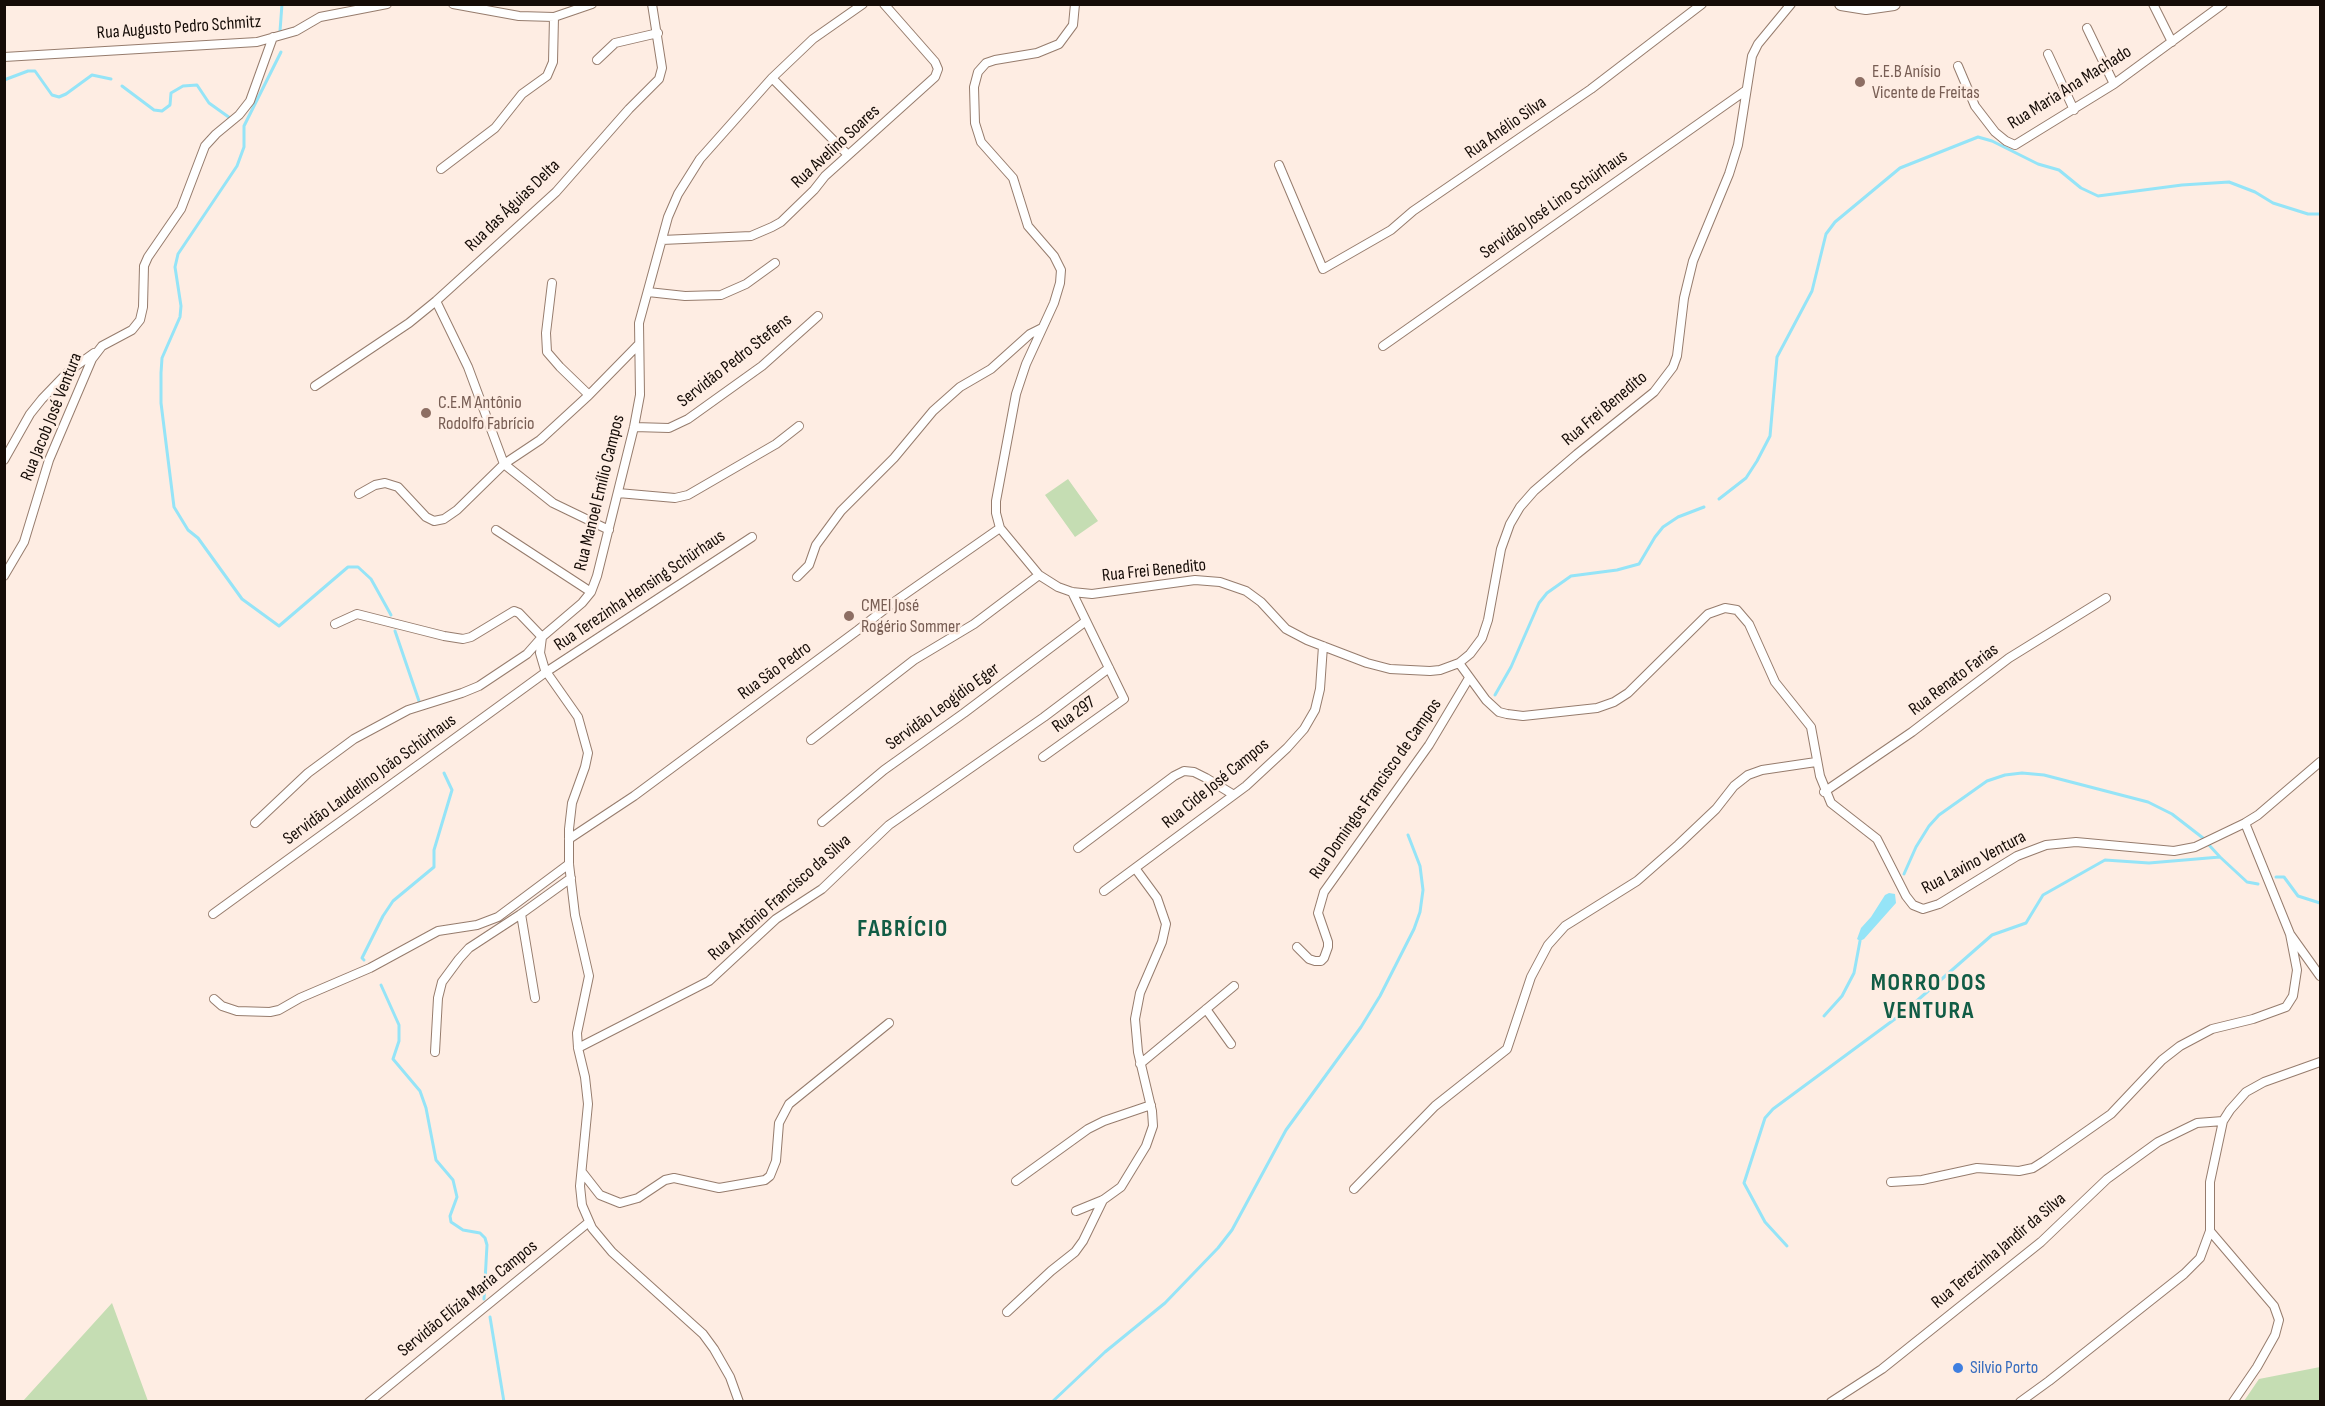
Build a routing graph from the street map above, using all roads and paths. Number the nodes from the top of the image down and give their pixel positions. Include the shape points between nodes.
1 (387, 4) edge
2 (453, 4) edge
3 (592, 4) edge
4 (652, 4) edge
5 (863, 4) edge
6 (884, 4) edge
7 (1075, 4) edge
8 (1702, 4) edge
9 (1791, 4) edge
10 (1841, 4) edge
11 (1894, 4) edge
12 (2153, 4) edge
13 (2223, 4) edge
14 (554, 17) junction
15 (2087, 28) dead end
16 (658, 33) junction
17 (273, 37) junction
18 (2172, 42) junction
19 (2048, 54) dead end
20 (4, 57) edge
21 (597, 60) dead end
22 (1958, 66) dead end
23 (772, 78) junction
24 (2114, 84) junction
25 (1745, 91) junction
26 (2074, 110) junction
27 (848, 155) junction
28 (1279, 165) dead end
29 (441, 169) dead end
30 (662, 240) junction
31 (775, 263) dead end
32 (552, 284) dead end
33 (648, 292) junction
34 (436, 302) junction
35 (818, 316) dead end
36 (1041, 328) junction
37 (638, 345) junction
38 (1383, 346) dead end
39 (97, 351) junction
40 (315, 386) dead end
41 (589, 395) junction
42 (799, 426) dead end
43 (634, 427) junction
44 (4, 460) edge
45 (504, 464) junction
46 (618, 493) junction
47 (359, 494) dead end
48 (1000, 528) junction
49 (496, 530) dead end
50 (609, 530) junction
51 (752, 537) dead end
52 (1039, 575) junction
53 (4, 576) edge
54 (797, 578) dead end
55 (591, 592) junction
56 (1072, 592) junction
57 (2106, 598) dead end
58 (1086, 621) junction
59 (335, 624) dead end
60 (542, 637) junction
61 (1323, 646) junction
62 (1459, 663) junction
63 (1109, 668) junction
64 (546, 672) junction
65 (1469, 678) junction
66 (811, 740) dead end
67 (1044, 757) dead end
68 (1816, 762) junction
69 (2320, 762) edge
70 (1824, 792) junction
71 (1234, 795) junction
72 (822, 822) dead end
73 (255, 823) dead end
74 (2246, 824) junction
75 (569, 839) junction
76 (1078, 848) dead end
77 (569, 864) junction
78 (1135, 868) junction
79 (571, 878) junction
80 (1104, 891) dead end
81 (213, 914) dead end
82 (521, 914) junction
83 (2290, 934) junction
84 (1297, 947) dead end
85 (2320, 976) edge
86 (1234, 986) dead end
87 (535, 998) dead end
88 (214, 999) dead end
89 (1206, 1009) junction
90 (889, 1023) dead end
91 (1231, 1044) dead end
92 (578, 1048) junction
93 (435, 1052) dead end
94 (2320, 1062) edge
95 (1140, 1064) junction
96 (1151, 1105) junction
97 (2223, 1121) junction
98 (582, 1172) junction
99 (1016, 1181) dead end
100 (1891, 1182) dead end
101 (1354, 1189) dead end
102 (1103, 1200) junction
103 (1076, 1211) dead end
104 (589, 1222) junction
105 (2210, 1231) junction
106 (1007, 1312) dead end
107 (369, 1401) edge
108 (739, 1401) edge
109 (1831, 1401) edge
110 (2020, 1401) edge
111 (2233, 1401) edge

1 - 17 street, Rua Augusto Pedro Schmitz via 320,17 296,31
2 - 14 street via 519,16
3 - 14 street
4 - 16 street, Rua das Águias Delta
5 - 23 street, Rua Manoel Emílio Campos via 813,39
6 - 27 street, Rua Avelino Soares via 935,62 938,72
7 - 36 street via 1073,25 1059,44 1037,53 986,63 978,72 974,87 975,123 981,142 1013,178 1028,226 1061,270 1054,303
8 - 28 street, Rua Anélio Silva via 1591,89 1391,230 1323,269
9 - 25 street, Rua Frei Benedito via 1758,44
10 - 11 main road via 1866,8
12 - 18 street
13 - 18 street, Rua Maria Ana Machado
14 - 29 street via 553,62 547,76 522,94 495,128
15 - 24 street
16 - 21 street via 615,43
16 - 34 street, Rua das Águias Delta via 662,68 659,79 556,192
17 - 20 street, Rua Augusto Pedro Schmitz via 257,42
17 - 39 street, Rua Jacob José Ventura via 250,101 205,146 185,202 148,257 140,320 132,330
18 - 24 street, Rua Maria Ana Machado
19 - 26 street
22 - 26 street, Rua Maria Ana Machado via 1975,106 1995,132 2014,145
23 - 27 street
23 - 30 street, Rua Manoel Emílio Campos via 700,159 673,206
24 - 26 street, Rua Maria Ana Machado
25 - 38 street, Servidão José Lino Schürhaus
25 - 62 street, Rua Frei Benedito via 1734,159 1688,280 1673,367 1654,392 1534,491 1520,507 1509,524 1501,549 1485,629 1470,654
27 - 30 street, Rua Avelino Soares via 782,222 772,227 751,236
30 - 33 street, Rua Manoel Emílio Campos
31 - 33 street via 746,284 721,295
32 - 41 street via 547,352
33 - 37 street, Rua Manoel Emílio Campos via 639,323
34 - 40 street, Rua das Águias Delta
34 - 45 street via 461,350
35 - 43 street, Servidão Pedro Stefens via 762,366 688,420 669,428
36 - 48 street via 1016,394 996,501
36 - 54 street via 933,411 894,458 841,511
37 - 41 street
37 - 43 street, Rua Manoel Emílio Campos via 640,395
39 - 44 street via 69,371 42,399
39 - 53 street, Rua Jacob José Ventura via 50,460 24,542
41 - 45 street via 540,440
42 - 46 street via 777,444 688,495 675,498
43 - 46 street, Rua Manoel Emílio Campos
45 - 47 street via 444,519 434,521 426,517 398,487 386,483
45 - 50 street via 553,503
46 - 50 street, Rua Manoel Emílio Campos
48 - 52 street, Rua Frei Benedito
48 - 75 street, Rua São Pedro via 634,796
49 - 55 street
50 - 55 street, Rua Manoel Emílio Campos
51 - 64 street, Rua Terezinha Hensing Schürhaus
52 - 56 street, Rua Frei Benedito
52 - 66 street via 974,624 914,660
55 - 60 street, Rua Manoel Emílio Campos
56 - 58 street
56 - 61 street, Rua Frei Benedito via 1092,594 1195,580 1220,582 1246,591 1286,628
57 - 70 street, Rua Renato Farias via 2009,658 1912,732
58 - 63 street
58 - 72 street, Servidão Leogídio Eger via 884,770
59 - 60 street via 357,614 463,639 514,611
60 - 64 street via 540,657
60 - 73 street, Rua Manoel Emílio Campos via 527,654 479,686 408,710 354,739 309,773
61 - 62 street, Rua Frei Benedito via 1390,669 1440,670
61 - 71 street, Rua Cide José Campos via 1319,696 1308,722 1275,761
62 - 65 street, Rua Lavino Ventura
63 - 67 street, Rua 297 via 1124,699
63 - 92 street, Rua Antônio Francisco da Silva via 890,825 822,889 776,919 708,981
64 - 75 street via 576,713 587,746 585,767 571,807
64 - 81 street, Servidão Laudelino João Schürhaus
65 - 68 street, Rua Lavino Ventura via 1492,707 1507,714 1597,708 1628,693 1708,614 1731,608 1747,621 1775,682 1811,727
65 - 84 street, Rua Domingos Francisco de Campos via 1429,745 1324,892 1318,913 1328,942 1324,958 1315,961
68 - 70 street, Rua Lavino Ventura
68 - 101 street via 1748,775 1637,881 1565,926 1548,945 1531,977 1507,1049 1435,1106
69 - 74 street, Rua Lavino Ventura
70 - 74 street, Rua Lavino Ventura via 1831,804 1876,839 1906,896 1923,909 1939,904 2017,856 2046,845 2076,842 2179,851
71 - 76 street via 1194,772 1184,771
71 - 78 street, Rua Cide José Campos
74 - 83 street
75 - 77 street
77 - 79 street
77 - 88 street via 498,916 477,925 438,931 279,1010 237,1011
78 - 80 street, Rua Cide José Campos
78 - 95 street via 1162,906 1166,924 1136,1010
79 - 82 street
79 - 92 street via 589,976 578,1025
82 - 87 street
82 - 93 street via 469,948 442,982
83 - 85 street
83 - 100 street via 2297,970 2293,996 2286,1007 2211,1029 2180,1046 2111,1114 2039,1165 2019,1171 1977,1168 1922,1180
86 - 89 street
89 - 91 street
89 - 95 street
90 - 98 street via 789,1104 780,1123 776,1161 765,1180 719,1188 674,1178 638,1198 620,1203 600,1195
92 - 98 street via 588,1104
94 - 97 street via 2246,1092
95 - 96 street
96 - 99 street via 1088,1129
96 - 102 street via 1153,1126 1146,1146 1125,1182
97 - 105 street via 2210,1182
97 - 109 street, Rua Terezinha Jandir da Silva via 2197,1123 2158,1142 2107,1179 2041,1242 1882,1369
98 - 104 street via 580,1198
102 - 103 street
102 - 106 street via 1075,1252
104 - 107 street, Servidão Elízia Maria Campos
104 - 108 street via 625,1265 703,1334 727,1371
105 - 110 street via 2204,1251 2189,1270
105 - 111 street via 2274,1306 2279,1320 2262,1359

